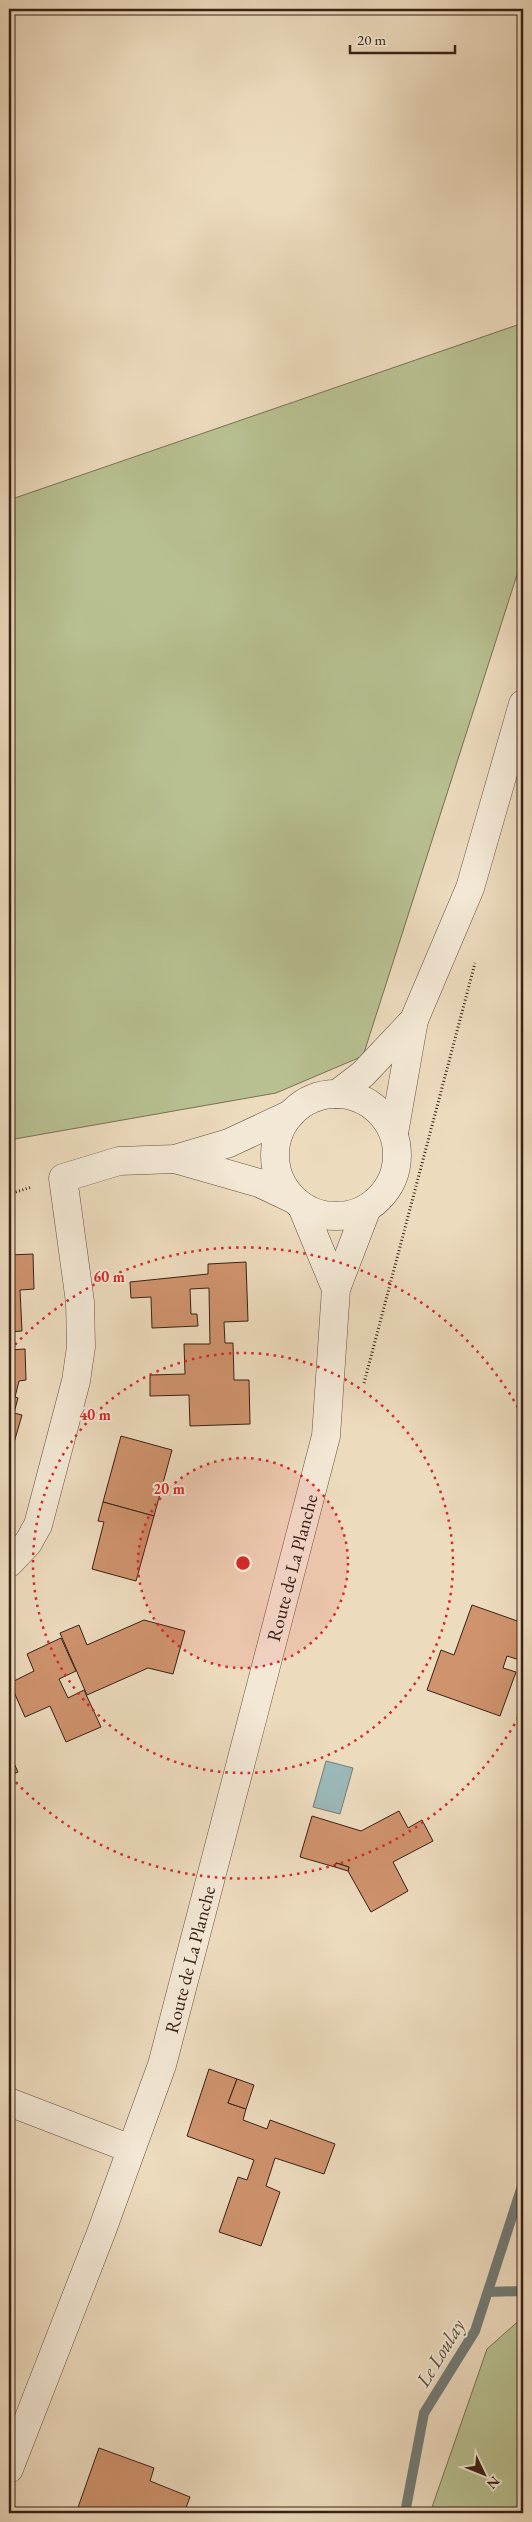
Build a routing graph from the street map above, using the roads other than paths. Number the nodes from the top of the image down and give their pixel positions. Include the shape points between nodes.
1 (523, 704) edge
2 (414, 1020) junction
3 (338, 1094) junction
4 (291, 1114) junction
5 (394, 1133) junction
6 (175, 1159) junction
7 (297, 1202) junction
8 (367, 1208) junction
9 (336, 1289) junction
10 (9, 1563) edge
11 (9, 2102) edge
12 (132, 2149) junction
13 (9, 2468) edge

1 - 2 street via 470,888
2 - 3 street via 363,1074
2 - 5 street
3 - 4 street via 304,1102
3 - 5 street via 352,1096 377,1109
4 - 6 street via 229,1142
4 - 7 street via 278,1138 275,1165 281,1183
5 - 8 street via 397,1147 394,1176 388,1189
6 - 7 street via 259,1182
6 - 10 street via 119,1161 63,1178 80,1302 81,1347 76,1381 38,1525 28,1543
7 - 8 street via 328,1216 355,1214
7 - 9 street
8 - 9 street
9 - 12 street, Route de La Planche via 326,1436 162,2065
11 - 12 street
12 - 13 street, Route de La Planche

